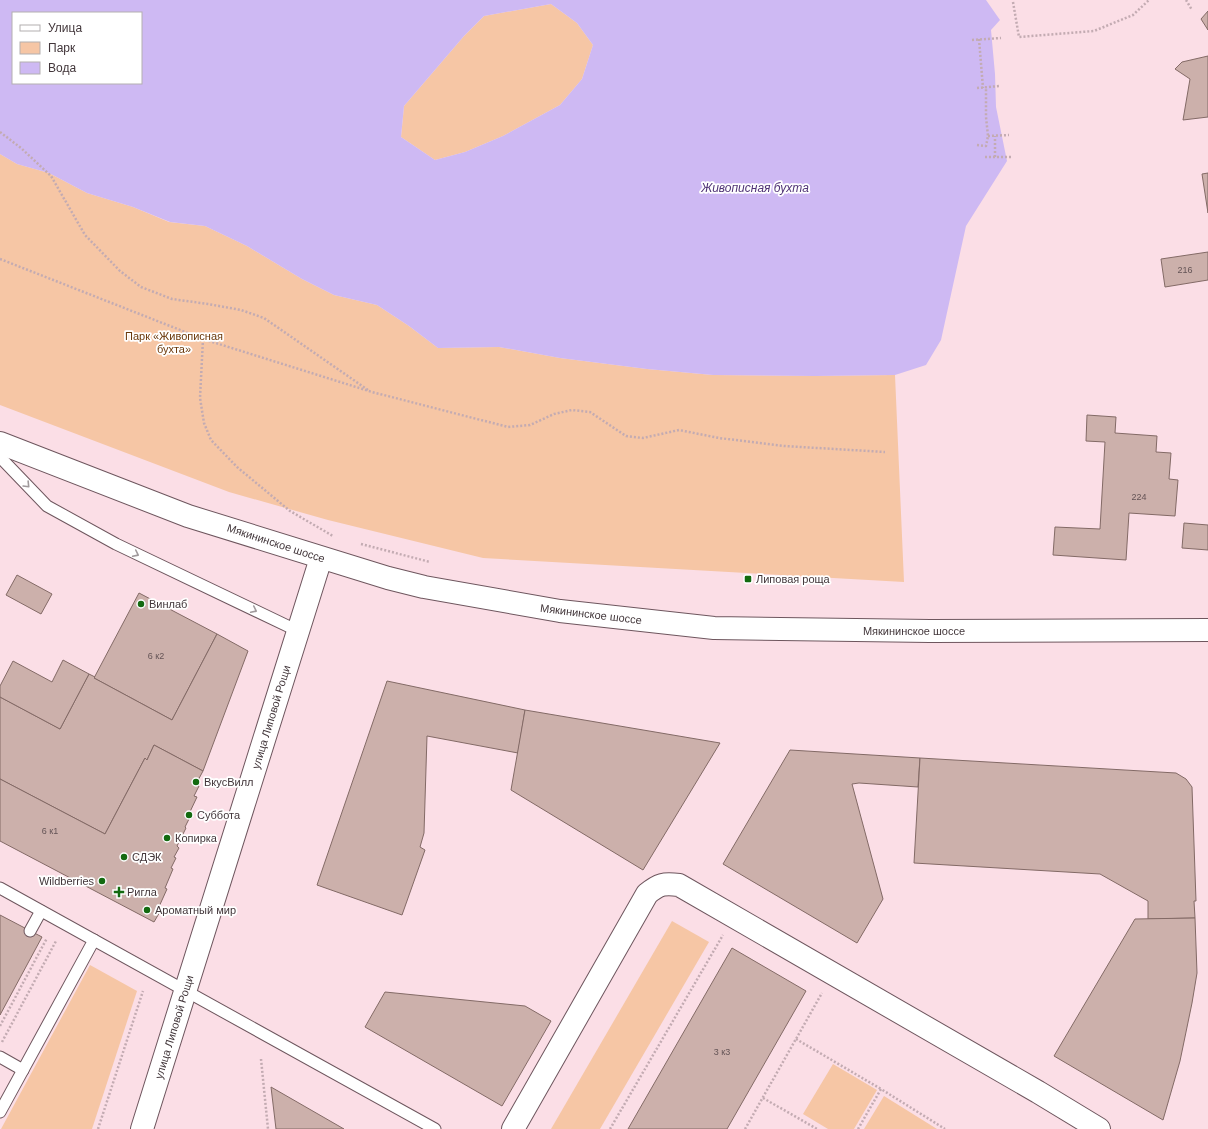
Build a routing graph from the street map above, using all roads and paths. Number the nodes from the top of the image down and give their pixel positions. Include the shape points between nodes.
1 (1149, 0) edge
2 (1186, 0) edge
3 (1013, 2) dead end
4 (1192, 10) dead end
5 (1001, 38) dead end
6 (972, 40) dead end
7 (979, 40) junction
8 (1000, 86) dead end
9 (977, 88) dead end
10 (985, 88) junction
11 (0, 132) edge
12 (1009, 135) dead end
13 (988, 136) junction
14 (996, 136) junction
15 (976, 145) dead end
16 (985, 157) dead end
17 (995, 157) junction
18 (1013, 158) dead end
19 (0, 259) edge
20 (203, 339) junction
21 (372, 392) junction
22 (0, 443) edge
23 (886, 452) dead end
24 (0, 457) edge
25 (336, 538) dead end
26 (358, 543) dead end
27 (321, 558) junction
28 (430, 562) dead end
29 (1208, 630) edge
30 (298, 631) junction
31 (0, 888) edge
32 (41, 911) junction
33 (30, 931) dead end
34 (725, 931) dead end
35 (48, 937) dead end
36 (94, 940) junction
37 (56, 942) dead end
38 (143, 991) dead end
39 (185, 991) junction
40 (824, 991) dead end
41 (0, 1026) edge
42 (796, 1039) junction
43 (0, 1046) edge
44 (0, 1057) edge
45 (261, 1059) dead end
46 (23, 1070) junction
47 (881, 1089) junction
48 (763, 1098) junction
49 (0, 1112) edge
50 (98, 1129) edge
51 (142, 1129) edge
52 (268, 1129) edge
53 (435, 1129) edge
54 (513, 1129) edge
55 (610, 1129) edge
56 (745, 1129) edge
57 (817, 1129) edge
58 (858, 1129) edge
59 (945, 1129) edge
60 (1099, 1129) edge

1 - 3 path via 1133,16 1094,31 1019,37
2 - 4 path
5 - 7 path
6 - 7 path
7 - 10 path
8 - 10 path
9 - 10 path
10 - 13 path
11 - 21 path via 51,176 85,234 120,271 141,287 172,299 241,310 264,318
12 - 14 path
13 - 14 path
13 - 15 path via 986,146
14 - 17 path
16 - 17 path
17 - 18 path
19 - 20 path
20 - 21 path
20 - 25 path via 200,398 204,423 212,440 238,468 290,511
21 - 23 path via 508,427 530,425 554,414 572,410 590,412 626,436 643,438 679,430 784,446
22 - 27 street, Мякининское шоссе via 188,516
24 -> 30 lane via 47,506 116,544
26 - 28 path
27 - 29 street, Мякининское шоссе via 424,587 560,611 714,628 930,631
27 - 30 street, улица Липовой Рощи
30 - 39 street, улица Липовой Рощи
31 - 32 lane
32 - 33 lane
32 - 36 lane
34 - 55 path
35 - 41 path
36 - 39 lane
36 - 46 lane
37 - 43 path
38 - 50 path
39 - 51 street, улица Липовой Рощи
39 - 53 lane
40 - 42 path
42 - 47 path
42 - 48 path
44 - 46 lane
45 - 52 path
46 - 49 lane
47 - 58 path
47 - 59 path
48 - 56 path
48 - 57 path
54 - 60 street via 647,894 656,886 668,883 679,885

